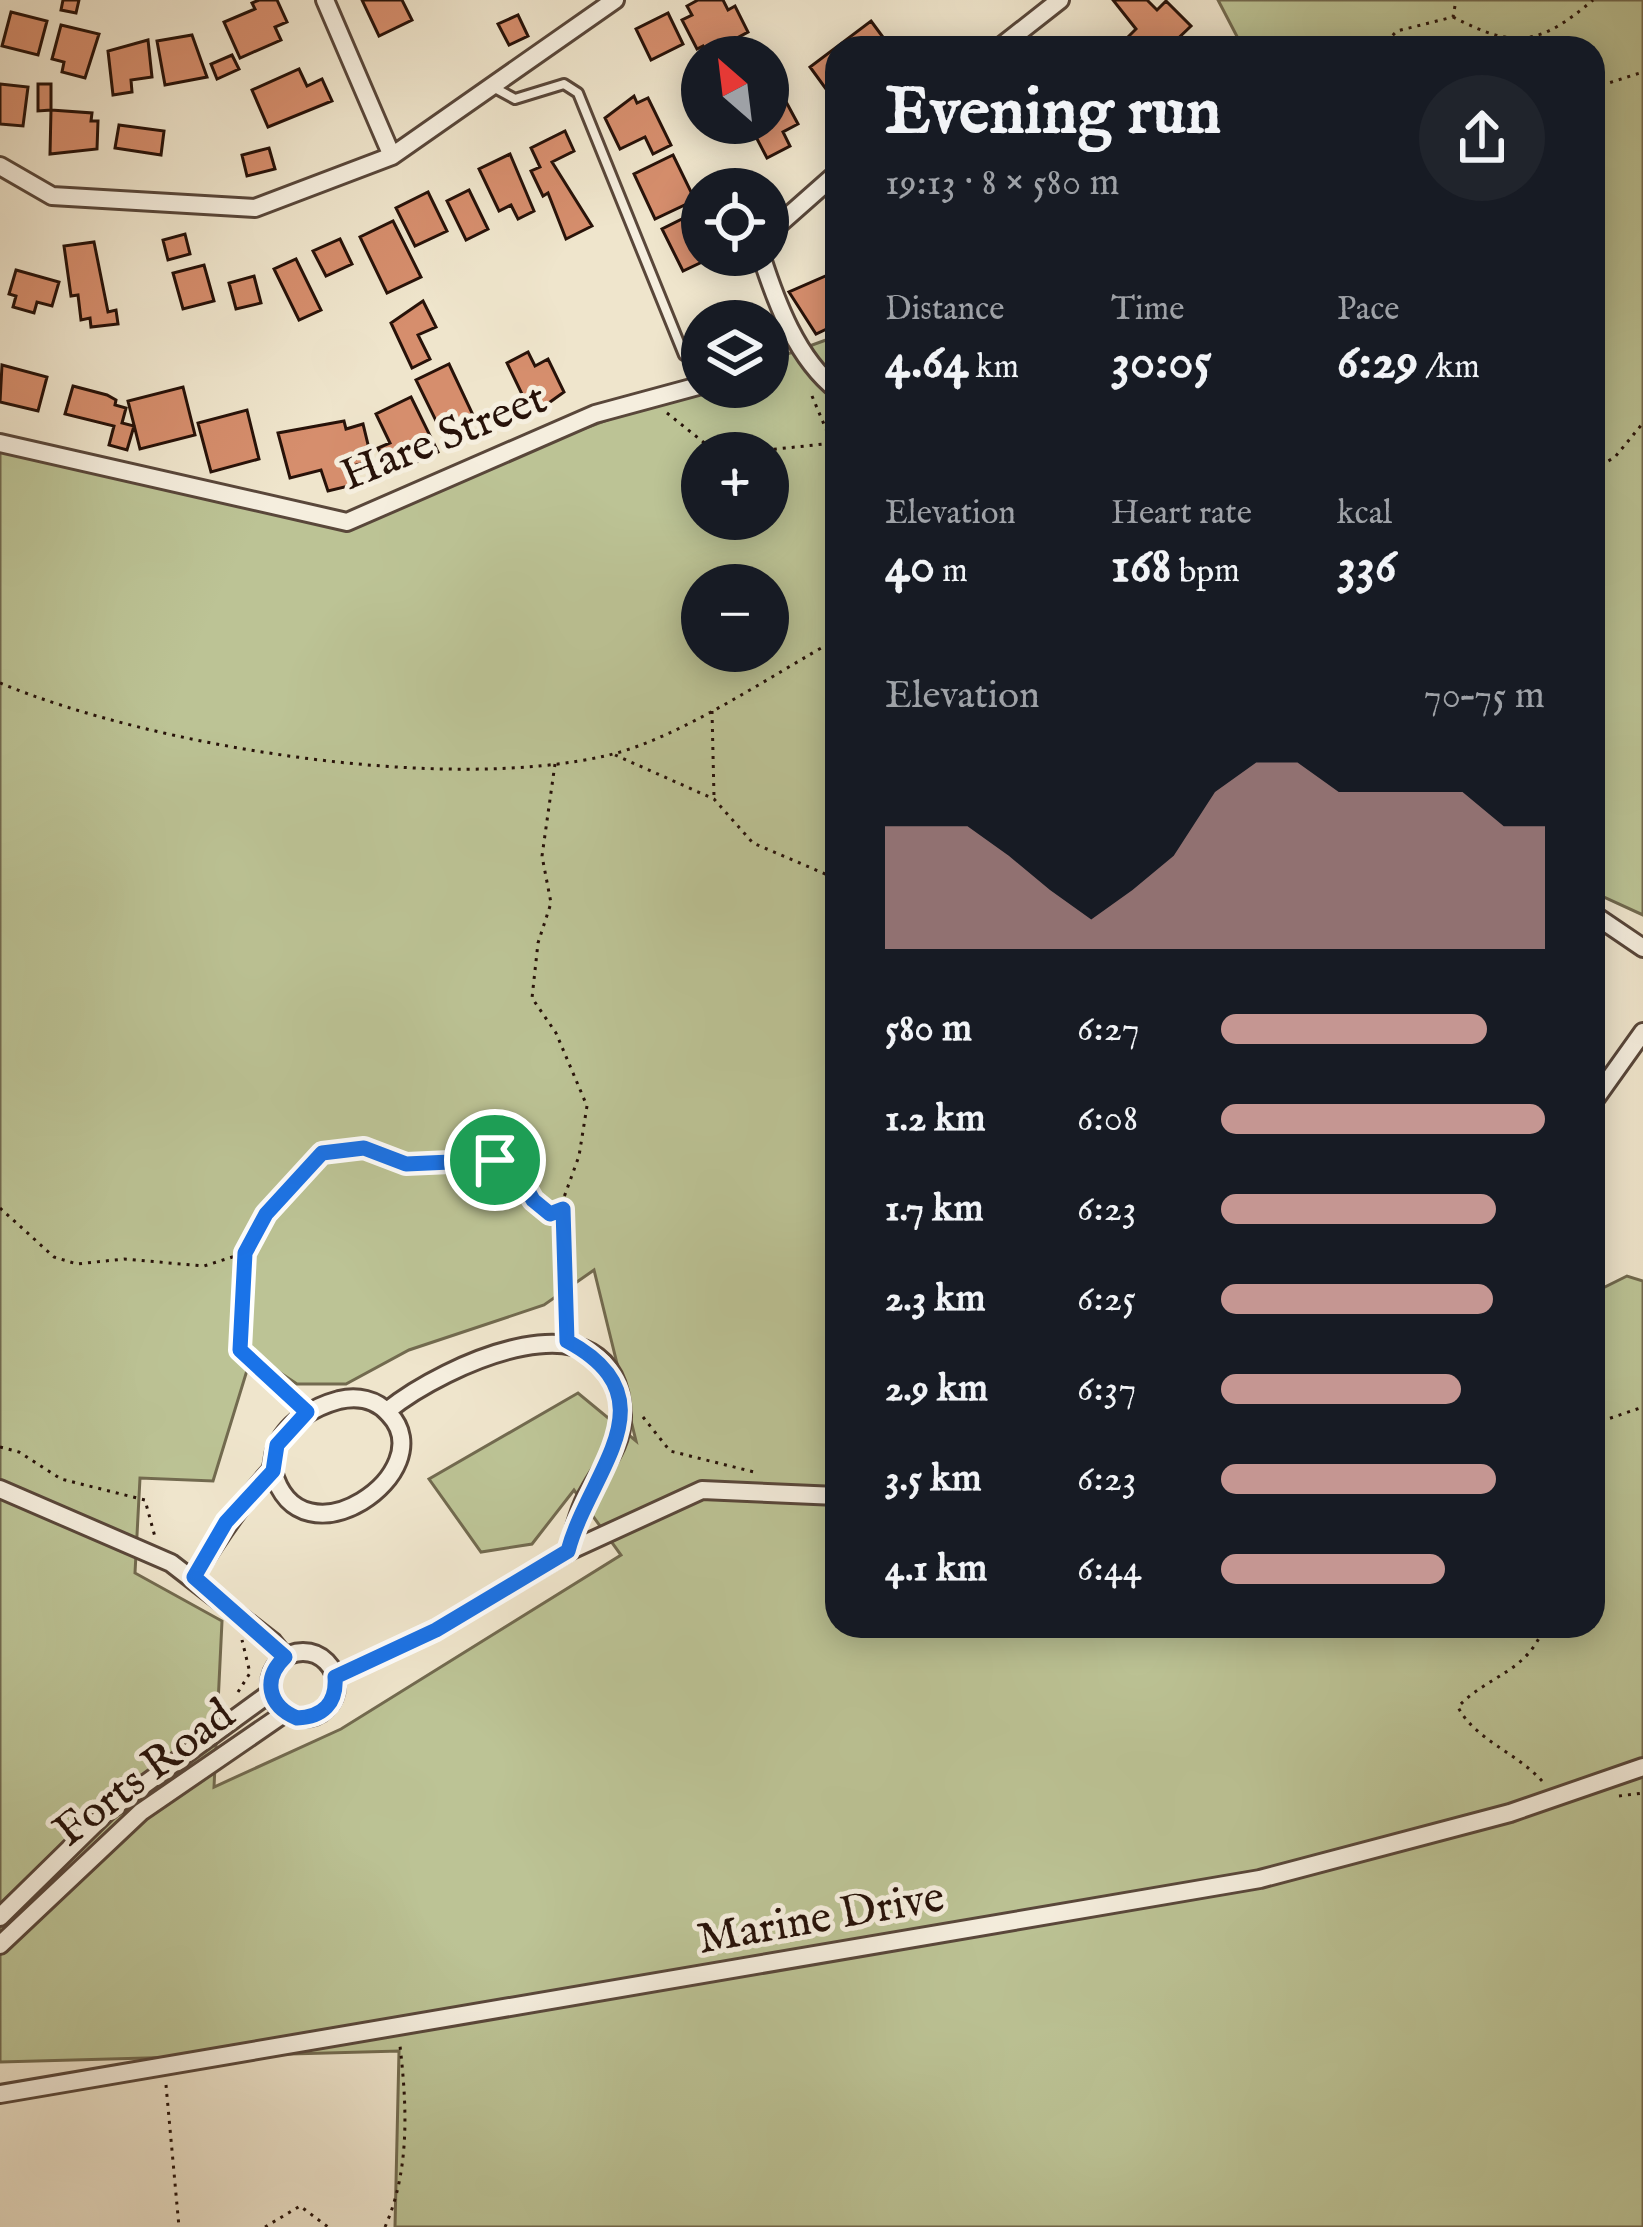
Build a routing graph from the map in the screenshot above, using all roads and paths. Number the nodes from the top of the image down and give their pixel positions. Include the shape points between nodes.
1 (325, 0) edge
2 (615, 0) edge
3 (1060, 0) edge
4 (1456, 0) edge
5 (1593, 0) edge
6 (1454, 17) junction
7 (1014, 36) edge
8 (1393, 36) edge
9 (1491, 36) edge
10 (1539, 36) edge
11 (1643, 72) edge
12 (1605, 84) edge
13 (491, 86) junction
14 (392, 156) junction
15 (0, 166) edge
16 (825, 184) edge
17 (789, 215) edge
18 (770, 276) edge
19 (681, 348) edge
20 (820, 376) junction
21 (825, 380) edge
22 (681, 391) edge
23 (644, 401) junction
24 (825, 423) edge
25 (1643, 423) edge
26 (688, 432) edge
27 (0, 443) edge
28 (825, 444) edge
29 (789, 448) edge
30 (1605, 463) edge
31 (825, 646) edge
32 (0, 683) edge
33 (712, 710) junction
34 (613, 754) junction
35 (556, 763) junction
36 (714, 799) junction
37 (825, 874) edge
38 (1605, 922) edge
39 (1643, 948) edge
40 (1643, 1031) edge
41 (1605, 1085) edge
42 (0, 1208) edge
43 (563, 1209) junction
44 (245, 1253) junction
45 (567, 1341) junction
46 (619, 1388) junction
47 (1643, 1407) edge
48 (307, 1412) junction
49 (387, 1412) junction
50 (1605, 1420) edge
51 (0, 1447) edge
52 (273, 1471) junction
53 (765, 1475) dead end
54 (0, 1489) edge
55 (825, 1495) edge
56 (568, 1551) junction
57 (158, 1557) junction
58 (194, 1577) junction
59 (239, 1628) dead end
60 (1540, 1638) edge
61 (285, 1657) junction
62 (335, 1677) junction
63 (238, 1692) dead end
64 (270, 1693) junction
65 (285, 1713) junction
66 (1643, 1767) edge
67 (1556, 1797) junction
68 (0, 1917) edge
69 (0, 1945) edge
70 (397, 2027) junction
71 (164, 2066) junction
72 (0, 2093) edge
73 (179, 2227) edge
74 (265, 2227) edge
75 (328, 2227) edge
76 (385, 2227) edge

1 - 14 street
2 - 13 street
3 - 7 street
4 - 6 path
5 - 10 path
6 - 8 path
6 - 9 path
11 - 12 path
13 - 14 street
13 - 19 lane via 515,99 564,83 578,92
14 - 15 street via 255,208 52,196
16 - 17 street
18 - 20 street
20 - 21 street
20 - 24 path via 812,395
22 - 23 street, Hare Street
23 - 26 path
23 - 27 street, Hare Street via 595,414 346,522
25 - 30 path
28 - 29 path
31 - 33 path
32 - 35 path via 57,706 241,749 453,770
33 - 34 path
33 - 36 path
34 - 35 path
34 - 36 path
35 - 43 path via 542,856 551,903 532,998 587,1106
36 - 37 path via 752,843
38 - 39 street
40 - 41 street
42 - 44 path via 54,1257 77,1264 124,1259 204,1267
43 - 44 path via 550,1214 518,1173 495,1160 406,1164 364,1148 322,1153 266,1214
43 - 45 path
44 - 48 path via 240,1350
45 - 46 street via 597,1357
45 - 49 street via 492,1354
46 - 53 path via 670,1451
46 - 56 street via 622,1421 610,1463 589,1491
47 - 50 path
48 - 49 street via 360,1398
48 - 52 street via 277,1445
49 - 52 street via 401,1437 399,1459 359,1503 305,1511 284,1497
51 - 57 path via 61,1479 145,1500
52 - 58 street via 238,1506
54 - 57 street
55 - 56 street via 702,1490
56 - 62 street via 436,1630
57 - 58 street
58 - 61 street
59 - 63 path via 250,1673
60 - 67 path via 1518,1667 1474,1689 1458,1707 1468,1726 1520,1756
61 - 62 street via 315,1654
61 - 64 street
62 - 65 street via 322,1712
64 - 65 street
64 - 68 street, Forts Road via 108,1811
65 - 69 street, Forts Road via 141,1812
66 - 67 street, Marine Drive
67 - 70 street, Marine Drive via 1260,1879
70 - 71 street, Marine Drive
70 - 76 path via 405,2138
71 - 72 street, Marine Drive
71 - 73 path
74 - 75 path via 300,2206

